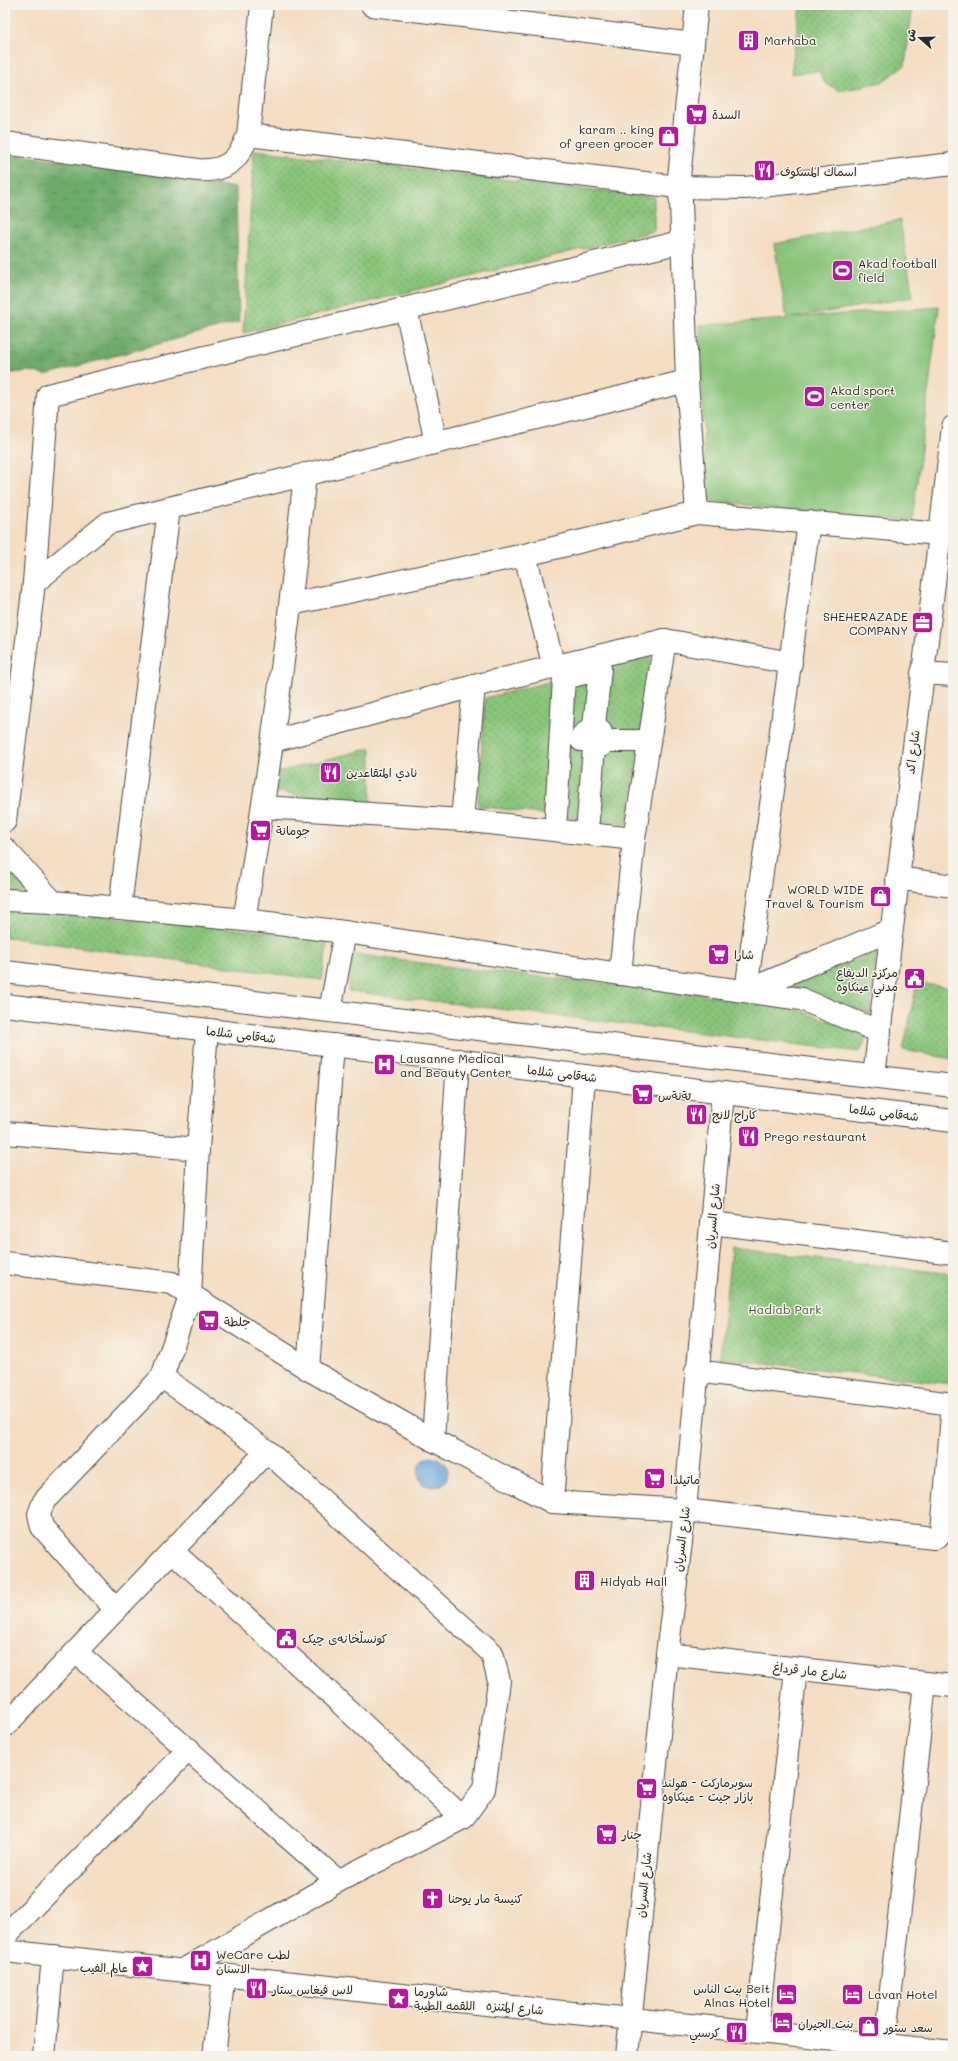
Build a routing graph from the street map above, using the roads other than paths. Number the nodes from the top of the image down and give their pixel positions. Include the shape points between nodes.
1 (262, 5) edge
2 (372, 5) edge
3 (697, 5) edge
4 (693, 44) junction
5 (248, 134) junction
6 (5, 143) edge
7 (953, 164) edge
8 (678, 187) junction
9 (681, 242) junction
10 (406, 309) junction
11 (687, 381) junction
12 (953, 427) edge
13 (436, 442) junction
14 (305, 474) junction
15 (169, 508) junction
16 (697, 513) junction
17 (809, 522) junction
18 (941, 534) junction
19 (525, 555) junction
20 (34, 584) junction
21 (291, 604) junction
22 (665, 640) junction
23 (791, 663) junction
24 (554, 667) junction
25 (922, 673) junction
26 (953, 675) edge
27 (474, 686) junction
28 (587, 738) junction
29 (274, 741) junction
30 (649, 741) junction
31 (264, 807) junction
32 (556, 816) dead end
33 (462, 820) junction
34 (588, 820) dead end
35 (5, 821) edge
36 (634, 839) junction
37 (5, 849) edge
38 (897, 878) junction
39 (953, 886) edge
40 (5, 900) edge
41 (53, 902) junction
42 (120, 908) junction
43 (244, 920) junction
44 (891, 930) junction
45 (345, 932) junction
46 (5, 972) edge
47 (620, 974) junction
48 (746, 991) junction
49 (5, 1005) edge
50 (330, 1011) junction
51 (207, 1030) junction
52 (880, 1032) junction
53 (333, 1045) junction
54 (633, 1048) junction
55 (679, 1053) junction
56 (458, 1060) junction
57 (584, 1076) junction
58 (874, 1076) junction
59 (628, 1081) junction
60 (953, 1086) edge
61 (676, 1087) junction
62 (723, 1093) junction
63 (953, 1121) edge
64 (5, 1133) edge
65 (198, 1149) junction
66 (711, 1223) junction
67 (953, 1253) edge
68 (5, 1262) edge
69 (190, 1296) junction
70 (308, 1369) junction
71 (696, 1371) junction
72 (162, 1377) junction
73 (953, 1404) edge
74 (433, 1440) junction
75 (266, 1451) junction
76 (552, 1502) junction
77 (949, 1503) edge
78 (685, 1510) junction
79 (172, 1551) junction
80 (116, 1610) junction
81 (76, 1652) junction
82 (667, 1654) junction
83 (796, 1669) junction
84 (925, 1683) junction
85 (953, 1686) edge
86 (5, 1726) edge
87 (189, 1749) junction
88 (463, 1818) junction
89 (338, 1881) junction
90 (5, 1936) edge
91 (5, 1951) edge
92 (53, 1956) junction
93 (183, 1970) junction
94 (224, 1974) junction
95 (630, 2018) junction
96 (757, 2031) junction
97 (885, 2044) junction
98 (953, 2052) edge
99 (44, 2056) edge
100 (214, 2056) edge
101 (626, 2056) edge

1 - 5 street
2 - 4 street
3 - 4 street
4 - 8 street
5 - 6 street via 243,150 231,162 224,167 207,171
5 - 8 street
7 - 8 street via 745,188
8 - 9 street via 681,201
9 - 10 street
9 - 11 street
10 - 13 street
10 - 20 street via 48,395
11 - 13 street
11 - 16 street
12 - 18 street, شارع اكد
13 - 14 street
14 - 15 street
14 - 21 street
15 - 20 street via 108,523
15 - 42 street
16 - 17 street
16 - 19 street
17 - 18 street
17 - 23 street
18 - 25 street, شارع اكد
19 - 21 street
19 - 24 street
20 - 35 street
21 - 29 street
22 - 23 street
22 - 24 street
22 - 30 street
23 - 48 street
24 - 27 street
25 - 26 street
25 - 38 street, شارع اكد
27 - 29 street
27 - 33 street
28 - 30 street
28 - 32 street
28 - 34 street
29 - 31 street
30 - 36 street
31 - 33 street
31 - 43 street
33 - 36 street
36 - 47 street
37 - 41 street
38 - 39 street
38 - 44 street, شارع اكد
40 - 41 street
41 - 42 street
42 - 43 street
43 - 45 street
44 - 48 street
44 - 52 street, شارع اكد
45 - 47 street
45 - 50 street
46 - 50 street
47 - 48 street
48 - 52 street via 801,999
49 - 51 street, شەقامی شلاما
50 - 54 street
51 - 53 street, شەقامی شلاما
51 - 65 street
52 - 58 street, شارع اكد
53 - 56 street, شەقامی شلاما
53 - 70 street
54 - 55 street
54 - 59 street via 644,1054 646,1067 640,1078
55 - 58 street
55 - 61 street via 668,1058 662,1069 666,1080
56 - 57 street, شەقامی شلاما
56 - 74 street
57 - 59 street, شەقامی شلاما
57 - 76 street
58 - 60 street
59 - 61 street, شەقامی شلاما
61 - 62 street, شەقامی شلاما
62 - 63 street, شەقامی شلاما
62 - 66 street, شارع السريان
64 - 65 street
65 - 69 street
66 - 67 street
66 - 71 street, شارع السريان
68 - 69 street via 172,1283
69 - 70 street
69 - 72 street
70 - 74 street
71 - 73 street
71 - 78 street, شارع السريان
72 - 75 street
72 - 80 street via 44,1501 39,1514 42,1527
73 - 77 street
74 - 76 street
75 - 79 street
75 - 88 street via 492,1653 499,1681 484,1789
76 - 78 street
77 - 78 street via 942,1531 934,1538
78 - 82 street, شارع السريان
79 - 80 street
79 - 88 street via 320,1684
80 - 81 street
81 - 86 street
81 - 87 street
82 - 83 street, شارع مار قرداغ
82 - 95 street, شارع السريان
83 - 84 street, شارع مار قرداغ
83 - 96 street
84 - 85 street, شارع مار قرداغ
84 - 97 street
87 - 89 street
87 - 90 street
88 - 89 street
89 - 93 street
91 - 92 street, شارع المتنزه
92 - 93 street, شارع المتنزه
92 - 99 street
93 - 94 street, شارع المتنزه
94 - 95 street, شارع المتنزه
94 - 100 street
95 - 96 street, شارع المتنزه
95 - 101 street, شارع السريان
96 - 97 street, شارع المتنزه
97 - 98 street, شارع المتنزه

